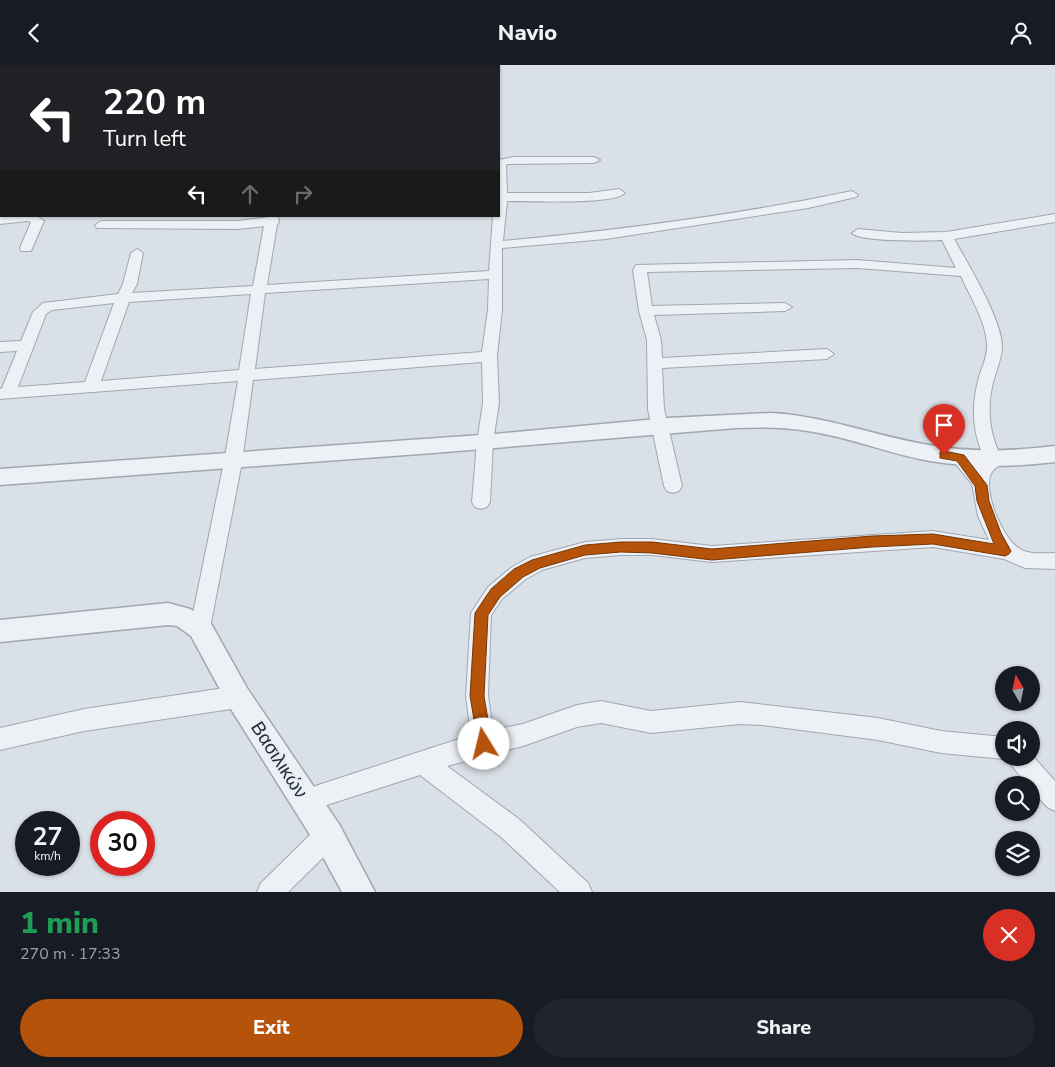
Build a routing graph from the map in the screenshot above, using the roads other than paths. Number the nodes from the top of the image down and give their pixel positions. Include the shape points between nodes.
1 (594, 160) dead end
2 (619, 193) dead end
3 (852, 195) dead end
4 (501, 197) junction
5 (500, 207) edge
6 (499, 217) edge
7 (272, 219) edge
8 (1052, 219) edge
9 (0, 220) edge
10 (101, 225) dead end
11 (858, 233) dead end
12 (1055, 234) edge
13 (946, 237) junction
14 (496, 245) junction
15 (26, 248) dead end
16 (137, 253) dead end
17 (967, 273) junction
18 (496, 275) junction
19 (259, 290) junction
20 (123, 298) junction
21 (784, 307) dead end
22 (646, 311) junction
23 (28, 345) junction
24 (0, 347) edge
25 (826, 354) dead end
26 (489, 356) junction
27 (655, 363) junction
28 (16, 376) junction
29 (0, 377) edge
30 (246, 377) junction
31 (91, 386) junction
32 (4, 394) edge
33 (660, 427) junction
34 (485, 442) junction
35 (1055, 454) edge
36 (960, 458) junction
37 (994, 461) junction
38 (233, 462) junction
39 (0, 477) edge
40 (981, 485) junction
41 (674, 487) dead end
42 (481, 502) dead end
43 (1005, 551) junction
44 (1051, 563) edge
45 (200, 628) junction
46 (0, 631) edge
47 (238, 697) junction
48 (0, 739) edge
49 (484, 744) junction
50 (995, 747) edge
51 (422, 762) junction
52 (1027, 766) edge
53 (1055, 799) edge
54 (305, 800) junction
55 (328, 835) junction
56 (270, 892) edge
57 (359, 892) edge
58 (580, 892) edge

1 - 4 street via 505,161 500,164
2 - 4 street via 588,197
3 - 14 street via 606,235
4 - 5 street
6 - 14 street
7 - 10 street via 238,225
7 - 19 street
8 - 12 street
8 - 13 street
9 - 15 street via 29,217 38,221
11 - 13 street via 922,239
13 - 17 street
14 - 18 street
16 - 20 street via 130,284
17 - 22 street via 857,264 646,267 640,270
17 - 37 street via 995,345 985,383 982,419 985,446
18 - 19 street
18 - 26 street
19 - 20 street
19 - 30 street
20 - 23 street via 48,306 40,313
20 - 31 street
21 - 22 street
22 - 27 street via 654,340
23 - 24 street
23 - 28 street
25 - 27 street
26 - 30 street
26 - 34 street via 491,403
27 - 33 street via 656,409
28 - 29 street
28 - 32 street
30 - 31 street
30 - 38 street
31 - 32 street
33 - 34 street
33 - 36 street via 736,421 791,421
33 - 41 street
34 - 38 street
34 - 42 street
35 - 37 street
36 - 37 street
36 - 40 street
37 - 40 street via 983,470
38 - 39 street
38 - 45 street
40 - 43 street via 995,535
43 - 44 street via 1018,559
43 - 49 street via 933,539 712,555 652,547 621,547 585,550 537,563 495,593 482,613 477,696
45 - 46 street via 182,615 168,614
45 - 47 street, Βασιλικών
47 - 48 street via 84,720
47 - 54 street, Βασιλικών
49 - 50 street via 601,712 651,722 740,713
49 - 51 street
51 - 54 street
51 - 58 street via 510,828
52 - 53 street
54 - 55 street, Βασιλικών
55 - 56 street
55 - 57 street, Βασιλικών

